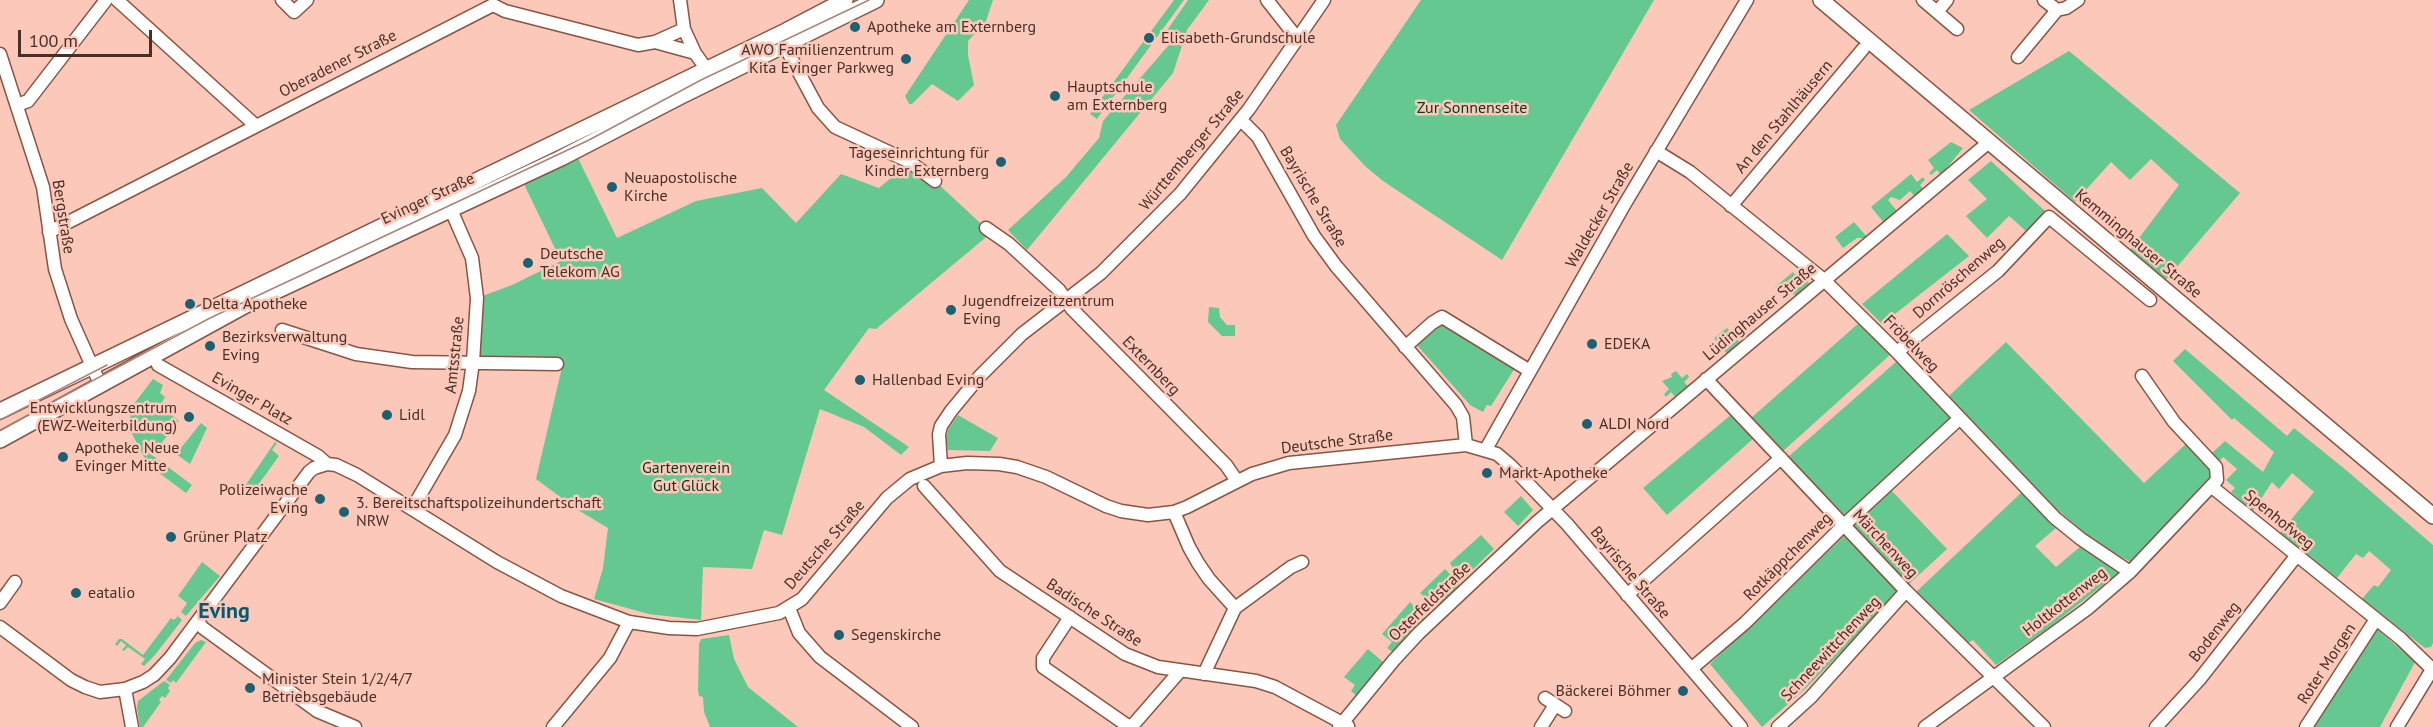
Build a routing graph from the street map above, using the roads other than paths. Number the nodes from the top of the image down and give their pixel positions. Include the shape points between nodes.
1 (106, 0) edge
2 (117, 0) edge
3 (282, 0) edge
4 (307, 0) edge
5 (680, 0) edge
6 (845, 0) edge
7 (876, 0) edge
8 (1267, 0) edge
9 (1323, 0) edge
10 (1747, 0) edge
11 (1821, 0) edge
12 (1923, 0) edge
13 (1947, 0) edge
14 (2044, 0) edge
15 (2078, 0) edge
16 (495, 3) edge
17 (2056, 10) junction
18 (1937, 12) junction
19 (684, 29) junction
20 (1957, 29) dead end
21 (1297, 38) junction
22 (782, 40) junction
23 (655, 42) junction
24 (1863, 49) dead end
25 (695, 53) junction
26 (0, 54) edge
27 (2018, 57) dead end
28 (710, 74) junction
29 (17, 105) junction
30 (1241, 120) junction
31 (255, 125) junction
32 (1989, 142) junction
33 (1656, 151) junction
34 (935, 181) dead end
35 (447, 202) junction
36 (1731, 206) junction
37 (986, 228) dead end
38 (49, 232) junction
39 (1824, 280) junction
40 (2150, 300) dead end
41 (1066, 301) junction
42 (282, 330) dead end
43 (1405, 347) junction
44 (1897, 352) junction
45 (473, 362) junction
46 (557, 364) dead end
47 (91, 365) junction
48 (158, 365) dead end
49 (1530, 371) junction
50 (2142, 376) dead end
51 (1706, 379) junction
52 (100, 384) junction
53 (0, 411) edge
54 (1959, 419) junction
55 (0, 440) edge
56 (1466, 445) junction
57 (1486, 449) junction
58 (1780, 458) junction
59 (327, 464) junction
60 (941, 466) junction
61 (1237, 481) junction
62 (924, 486) dead end
63 (2212, 487) junction
64 (412, 509) junction
65 (1553, 509) junction
66 (1174, 512) junction
67 (2433, 516) edge
68 (1844, 525) junction
69 (2297, 555) junction
70 (1302, 562) dead end
71 (2130, 572) junction
72 (15, 582) dead end
73 (1906, 591) junction
74 (1627, 595) junction
75 (0, 603) edge
76 (789, 608) junction
77 (1235, 609) junction
78 (1070, 617) junction
79 (2376, 619) junction
80 (198, 622) junction
81 (629, 622) junction
82 (0, 627) edge
83 (1692, 669) junction
84 (2433, 669) edge
85 (1180, 671) junction
86 (1204, 674) junction
87 (1992, 676) junction
88 (125, 689) junction
89 (1555, 704) dead end
90 (1343, 726) edge
91 (132, 727) edge
92 (354, 727) edge
93 (553, 727) edge
94 (912, 727) edge
95 (1541, 727) edge
96 (1741, 727) edge
97 (1778, 727) edge
98 (1926, 727) edge
99 (2044, 727) edge
100 (2156, 727) edge
101 (2306, 727) edge
102 (2397, 727) edge

1 - 29 street via 28,101
2 - 31 street
3 - 4 street via 294,12
5 - 19 street
6 - 22 main road, Evinger Straße
7 - 22 main road, Evinger Straße
8 - 21 street
9 - 21 street, Württemberger Straße
10 - 33 street, Waldecker Straße
11 - 32 main road, Kemminghauser Straße
12 - 18 street
13 - 18 street
14 - 17 street
15 - 17 street
16 - 23 street, Oberadener Straße via 505,11 638,45
16 - 31 street, Oberadener Straße
17 - 27 street via 2026,37
18 - 20 street
19 - 23 street, Oberadener Straße
19 - 25 street
21 - 30 street, Württemberger Straße
22 - 28 main road, Evinger Straße
22 - 34 street via 818,108 835,128 910,162
23 - 25 street, Oberadener Straße
24 - 36 street, An den Stahlhäusern
25 - 28 street
26 - 29 street, Bergstraße
28 - 35 main road, Evinger Straße via 561,158
29 - 38 street, Bergstraße via 43,187
30 - 41 street, Württemberger Straße via 1173,202 1129,247
30 - 43 street, Bayrische Straße via 1258,137 1314,236
31 - 38 street, Oberadener Straße
32 - 39 street, Lüdinghauser Straße
32 - 67 main road, Kemminghauser Straße
33 - 36 street, Fröbelweg via 1690,172
33 - 49 street, Waldecker Straße
35 - 45 street, Amtsstraße via 472,258 477,298
35 - 47 main road, Evinger Straße
35 - 52 main road, Evinger Straße
36 - 39 street, Fröbelweg
37 - 41 street, Externberg via 1009,244
38 - 47 street, Bergstraße via 55,269
39 - 44 street, Fröbelweg
39 - 51 street, Lüdinghauser Straße
40 - 44 street, Dornröschenweg via 2049,217 1998,271
41 - 60 street, Württemberger Straße via 1022,334 951,411 939,434
41 - 61 street, Externberg via 1226,465
42 - 45 street via 356,354 412,362
43 - 49 street via 1442,317
43 - 56 street, Bayrische Straße via 1460,411
44 - 54 street, Fröbelweg
45 - 46 street
45 - 64 street, Amtsstraße via 470,391 459,425 447,453
47 - 52 street, Bergstraße
47 - 53 main road, Evinger Straße
48 - 59 street, Evinger Platz
49 - 57 street, Waldecker Straße
50 - 63 street via 2174,422 2216,467 2217,480
51 - 58 street, Märchenweg
51 - 65 street, Lüdinghauser Straße
52 - 55 main road, Evinger Straße
54 - 68 street, Rotkäppchenweg
54 - 71 street, Fröbelweg via 2055,518
56 - 57 street, Deutsche Straße
56 - 61 street, Deutsche Straße via 1289,463
57 - 65 street, Bayrische Straße via 1510,465
58 - 68 street, Märchenweg
58 - 74 street
59 - 64 street, Deutsche Straße via 344,468
59 - 80 street via 309,472
60 - 66 street, Deutsche Straße via 999,464 1046,477 1121,511
60 - 76 street, Deutsche Straße via 910,479 894,492 821,579
61 - 66 street, Deutsche Straße
62 - 78 street, Badische Straße via 1000,571
63 - 69 street, Spenhofweg
63 - 71 street, Holtkottenweg
64 - 81 street, Deutsche Straße via 527,580
65 - 74 street, Bayrische Straße
65 - 90 street, Osterfeldstraße via 1419,633
66 - 77 street via 1198,564
68 - 73 street, Märchenweg
68 - 83 street, Rotkäppchenweg via 1745,624
69 - 79 street, Spenhofweg
69 - 100 street, Bodenweg via 2199,680
70 - 77 street
71 - 87 street, Holtkottenweg via 2086,609
72 - 75 street
73 - 87 street, Märchenweg
73 - 97 street, Schneewittchenweg via 1811,697
74 - 83 street, Bayrische Straße
76 - 81 street, Deutsche Straße via 697,629
76 - 94 street via 799,633 820,657
77 - 86 street
78 - 85 street, Badische Straße via 1142,662
78 - 85 street via 1043,658 1044,667 1128,726
79 - 84 street, Spenhofweg
79 - 101 street, Roter Morgen
80 - 88 street via 154,675
80 - 92 street via 317,711
81 - 93 street via 610,658
82 - 88 street via 85,687 100,692
83 - 96 street, Bayrische Straße
84 - 102 street
85 - 86 street, Badische Straße
86 - 90 street, Badische Straße via 1275,687
87 - 98 street, Holtkottenweg
87 - 99 street, Märchenweg
88 - 91 street
89 - 95 street

